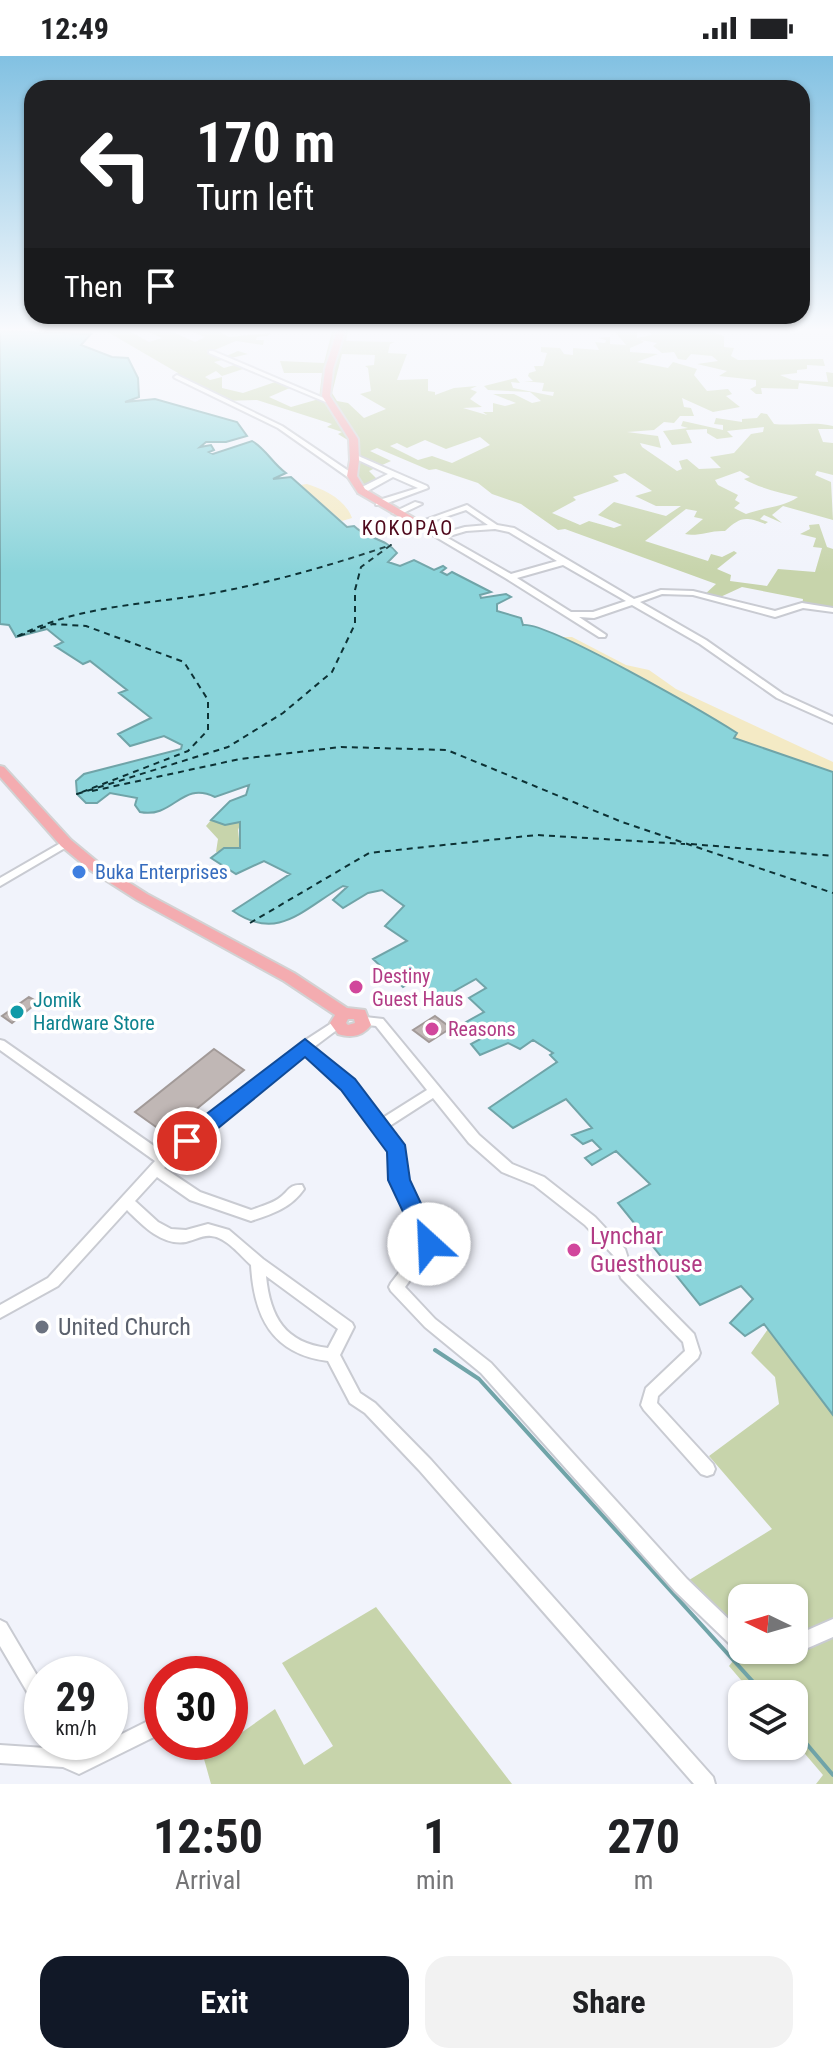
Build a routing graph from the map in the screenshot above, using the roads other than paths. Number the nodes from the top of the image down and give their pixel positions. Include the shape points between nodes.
1 (248, 412) edge
2 (337, 412) edge
3 (356, 457) junction
4 (393, 474) junction
5 (352, 476) junction
6 (361, 491) junction
7 (379, 503) junction
8 (418, 504) dead end
9 (396, 513) junction
10 (418, 524) junction
11 (495, 527) junction
12 (441, 536) junction
13 (564, 562) junction
14 (510, 577) junction
15 (634, 602) junction
16 (833, 610) edge
17 (572, 614) junction
18 (602, 635) dead end
19 (833, 720) edge
20 (0, 770) edge
21 (66, 843) junction
22 (2, 879) edge
23 (341, 1018) junction
24 (365, 1021) joint
25 (0, 1044) edge
26 (305, 1046) junction
27 (434, 1091) junction
28 (381, 1125) junction
29 (161, 1165) junction
30 (297, 1189) dead end
31 (127, 1202) junction
32 (258, 1263) junction
33 (0, 1312) edge
34 (332, 1355) junction
35 (707, 1469) dead end
36 (833, 1628) edge
37 (0, 1629) edge
38 (728, 1630) edge
39 (808, 1639) edge
40 (24, 1670) edge
41 (144, 1732) edge
42 (0, 1754) edge
43 (76, 1760) edge
44 (79, 1765) junction
45 (706, 1784) edge

1 - 5 street
2 - 3 main road via 354,433
3 - 4 street
3 - 5 main road
4 - 6 street
4 - 7 street via 424,488
5 - 6 main road
6 - 7 main road
7 - 9 main road
8 - 9 street
9 - 10 main road
10 - 11 street via 467,507
10 - 12 street
11 - 12 street
11 - 13 street via 511,530
12 - 14 street
13 - 14 street
13 - 15 street
14 - 17 street
15 - 16 street via 677,592 775,614 802,605
15 - 17 street via 594,615
15 - 19 street via 780,696
17 - 18 street
20 - 21 main road
21 - 22 street
21 - 23 main road via 142,897 289,977
23 - 24 main road via 349,1031 360,1029
23 - 26 street
24 - 27 street via 379,1022 388,1031
25 - 29 street
26 - 28 street via 348,1084
26 - 29 street
27 - 28 street
27 - 35 street via 507,1168 539,1181 590,1221 620,1253 626,1274 689,1339 693,1353 651,1393 649,1405
28 - 38 street via 398,1150 399,1180 429,1244 396,1287 430,1323 486,1368
29 - 30 street via 195,1196 251,1216 282,1204
29 - 31 street
31 - 32 street via 151,1226 169,1235 209,1229 229,1238
31 - 33 street via 53,1282
32 - 34 street via 258,1296 268,1319 295,1347
32 - 34 street via 347,1327
34 - 45 street via 355,1398 425,1465
36 - 39 street
37 - 40 street
41 - 44 street
42 - 44 street via 63,1758
43 - 44 street

